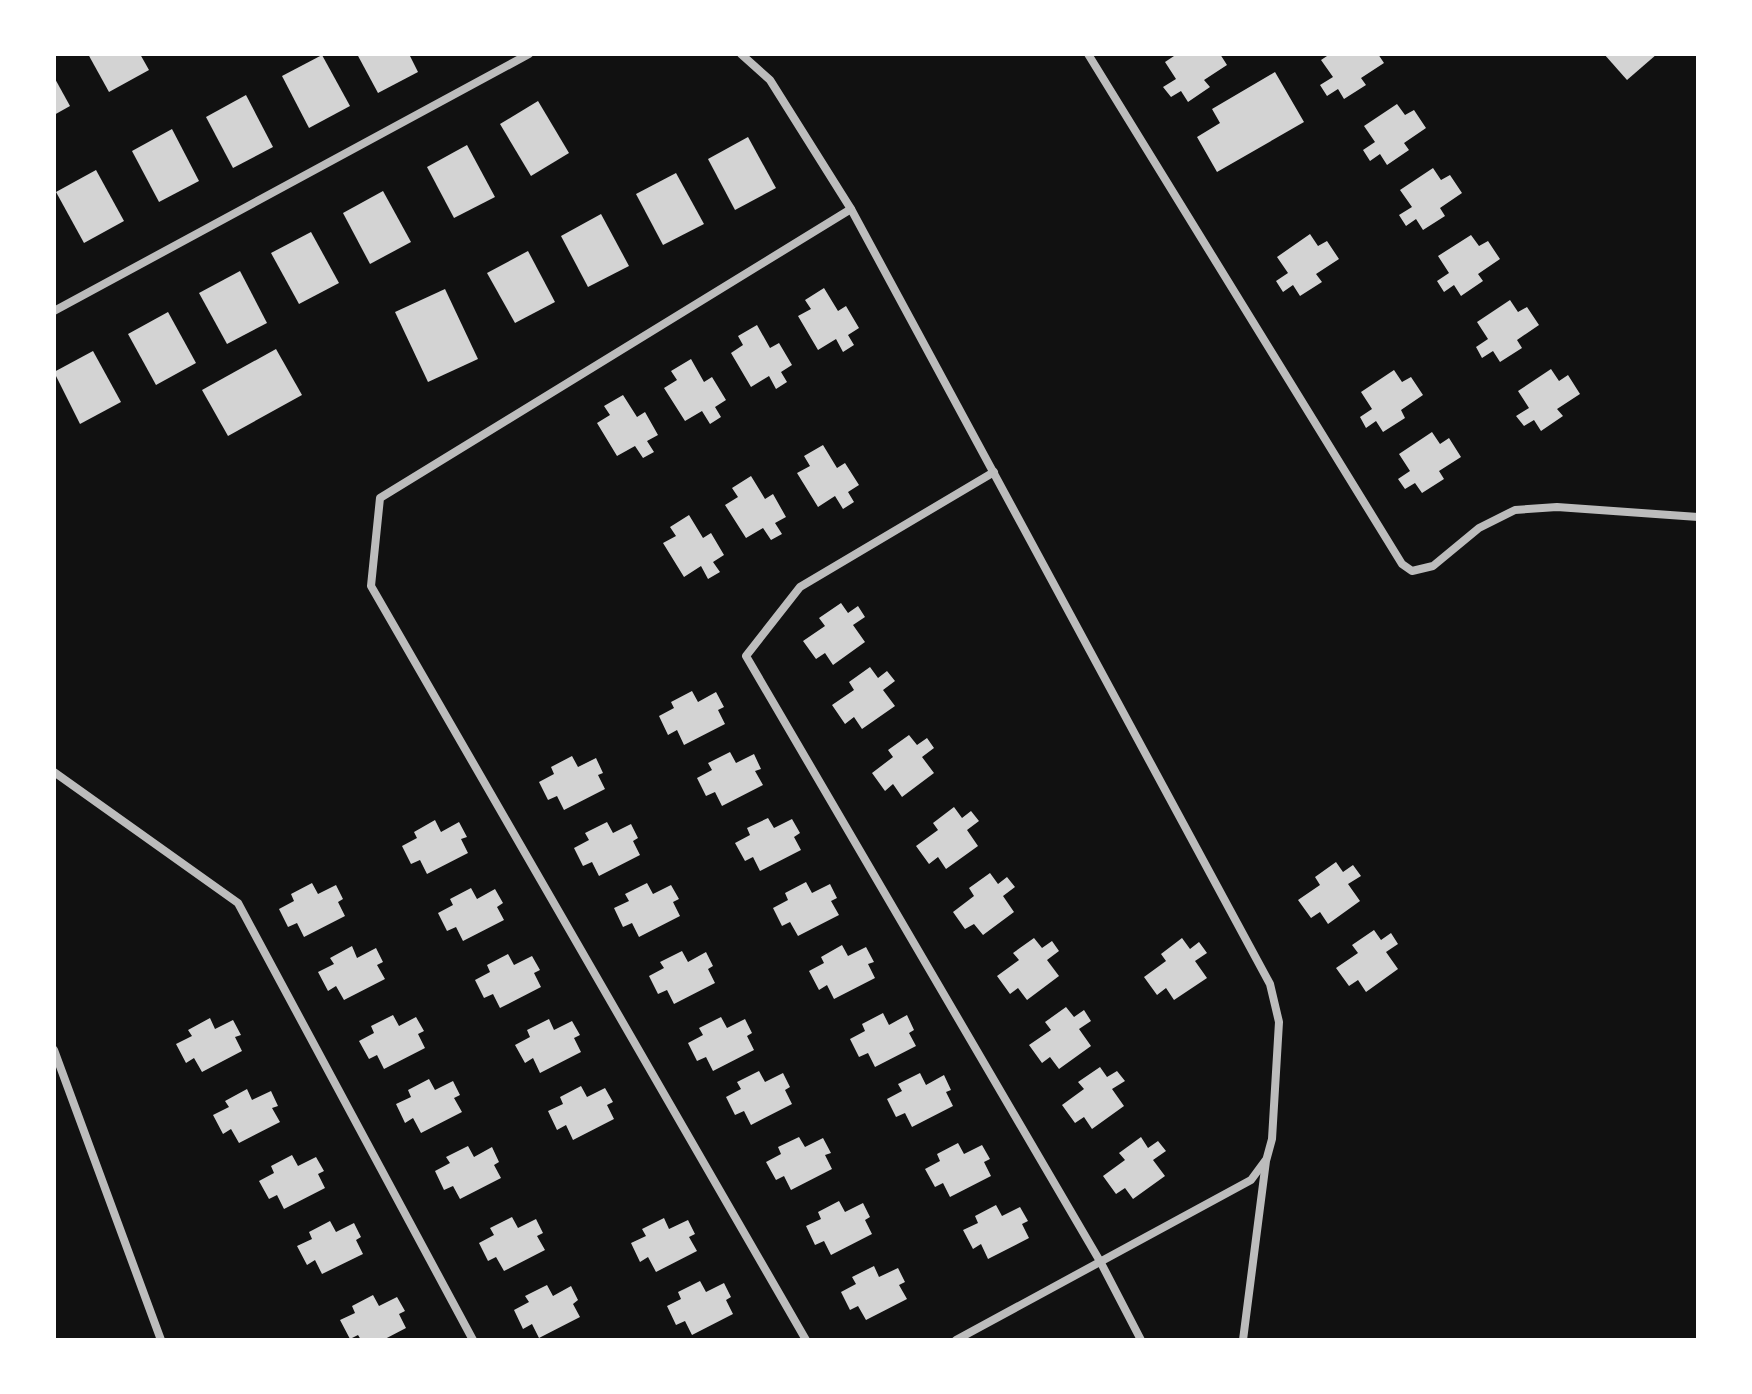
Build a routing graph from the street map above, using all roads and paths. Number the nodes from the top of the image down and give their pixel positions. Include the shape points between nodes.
1 (529, 54) edge
2 (741, 54) edge
3 (1088, 54) edge
4 (851, 209) junction
5 (54, 311) edge
6 (994, 472) junction
7 (1698, 517) edge
8 (54, 772) edge
9 (54, 1050) edge
10 (1266, 1161) junction
11 (1101, 1263) junction
12 (161, 1340) edge
13 (473, 1340) edge
14 (806, 1340) edge
15 (956, 1340) edge
16 (1141, 1340) edge
17 (1243, 1340) edge

1 - 5 street
2 - 4 street via 770,80
3 - 7 street via 1402,564 1412,571 1433,566 1479,528 1515,510 1557,507
4 - 6 street
4 - 14 street via 380,498 371,586
6 - 10 street via 1270,984 1279,1022
6 - 11 street via 800,587 746,656
8 - 13 street via 238,903
9 - 12 street
10 - 11 street via 1251,1180
10 - 17 street
11 - 15 street
11 - 16 street

